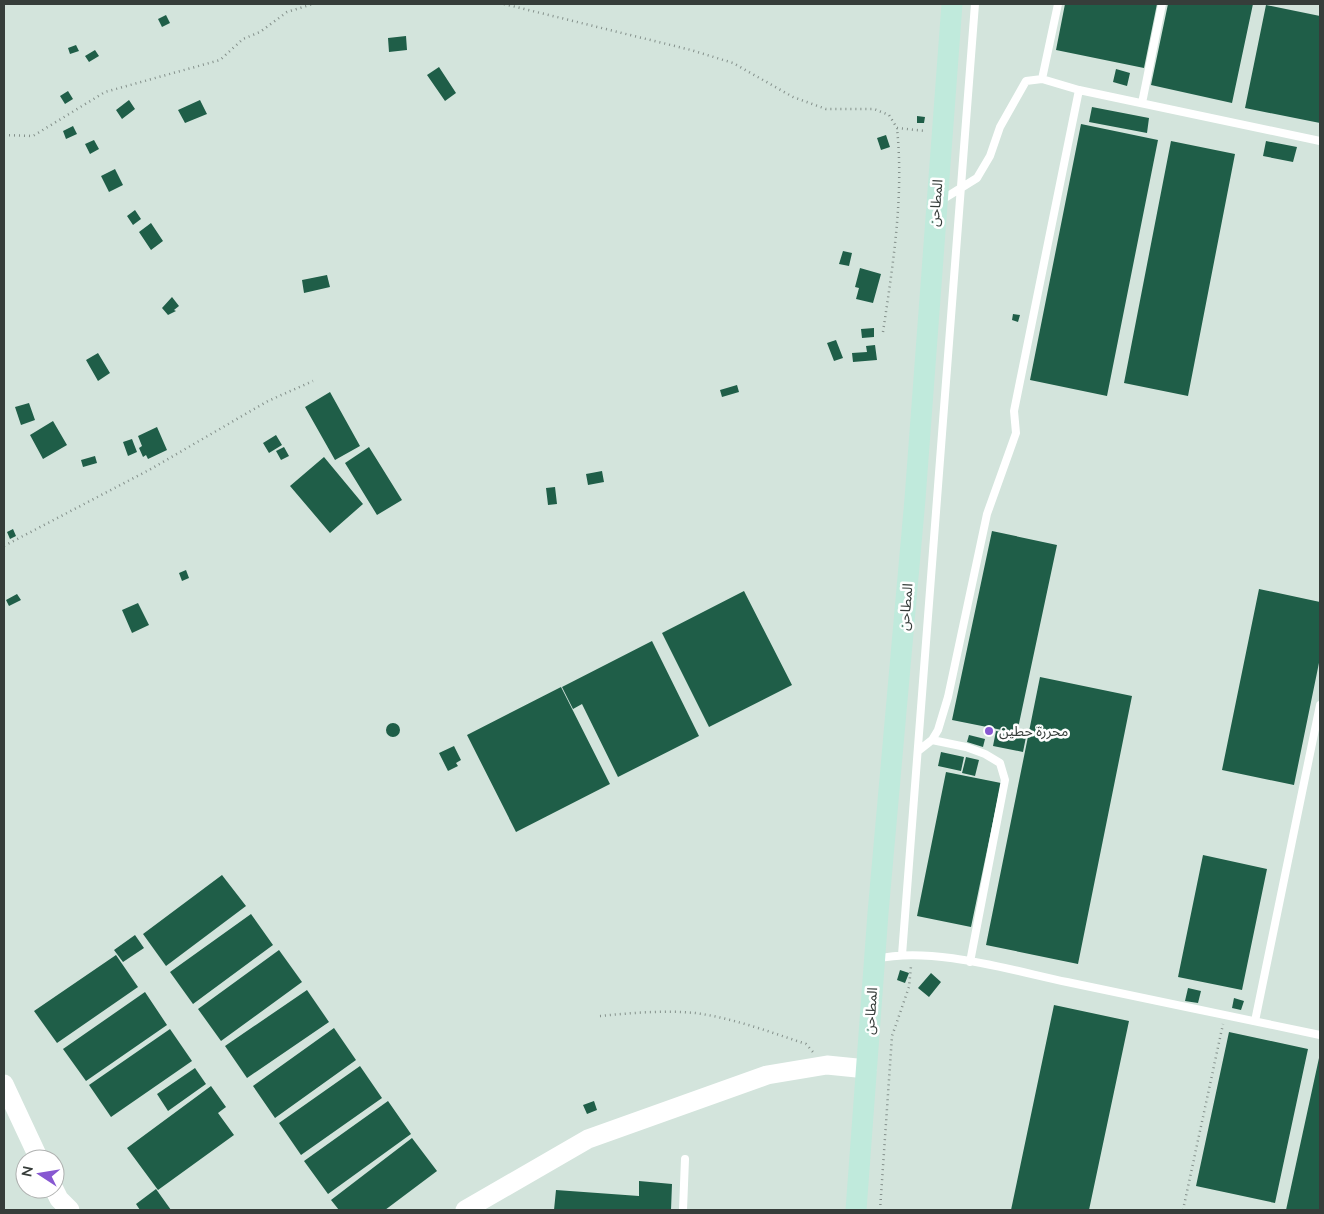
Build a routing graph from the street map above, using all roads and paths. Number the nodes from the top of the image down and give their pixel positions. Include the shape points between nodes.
1 (312, 4) edge
2 (504, 4) edge
3 (952, 4) edge
4 (975, 4) edge
5 (1058, 4) edge
6 (1162, 4) edge
7 (1042, 79) junction
8 (1079, 90) junction
9 (1142, 103) junction
10 (897, 128) junction
11 (942, 132) junction
12 (4, 135) edge
13 (1320, 140) edge
14 (962, 187) junction
15 (936, 204) junction
16 (884, 332) dead end
17 (313, 381) dead end
18 (4, 546) edge
19 (1320, 706) edge
20 (932, 740) junction
21 (918, 751) junction
22 (902, 954) junction
23 (912, 954) junction
24 (875, 960) junction
25 (970, 962) junction
26 (1225, 1015) junction
27 (600, 1016) dead end
28 (1256, 1021) junction
29 (1320, 1035) edge
30 (827, 1065) junction
31 (867, 1069) junction
32 (4, 1084) edge
33 (34, 1149) edge
34 (685, 1159) dead end
35 (58, 1199) edge
36 (70, 1210) edge
37 (465, 1210) edge
38 (683, 1210) edge
39 (856, 1210) edge
40 (880, 1210) edge
41 (1183, 1210) edge

1 - 12 path via 286,12 260,32 242,39 220,60 105,92 33,136
2 - 10 path via 700,52 733,63 793,98 826,109 874,109 889,115
3 - 11 main road, المطاحن
4 - 14 lane
5 - 7 lane
6 - 9 lane
7 - 8 lane
7 - 14 lane via 1026,81 977,178
8 - 9 lane
8 - 20 lane via 1014,411 1016,433 986,514 948,698
9 - 13 lane
10 - 11 path
10 - 16 path via 900,205
11 - 15 main road, المطاحن
14 - 15 lane
14 - 21 lane
15 - 24 main road, المطاحن via 915,499
17 - 18 path via 268,401 149,470
19 - 28 lane
20 - 21 lane
20 - 25 lane via 985,754 1000,763 1005,780
21 - 22 lane
22 - 23 lane
22 - 24 lane
23 - 25 lane
23 - 40 path via 909,986 892,1036
24 - 31 main road, المطاحن
25 - 26 lane
26 - 28 lane
26 - 41 path
27 - 30 path via 695,1013 742,1023 806,1044
28 - 29 lane
30 - 31 street
30 - 37 street via 767,1075 588,1139
31 - 39 main road, المطاحن
32 - 33 street
34 - 38 lane
35 - 36 street

